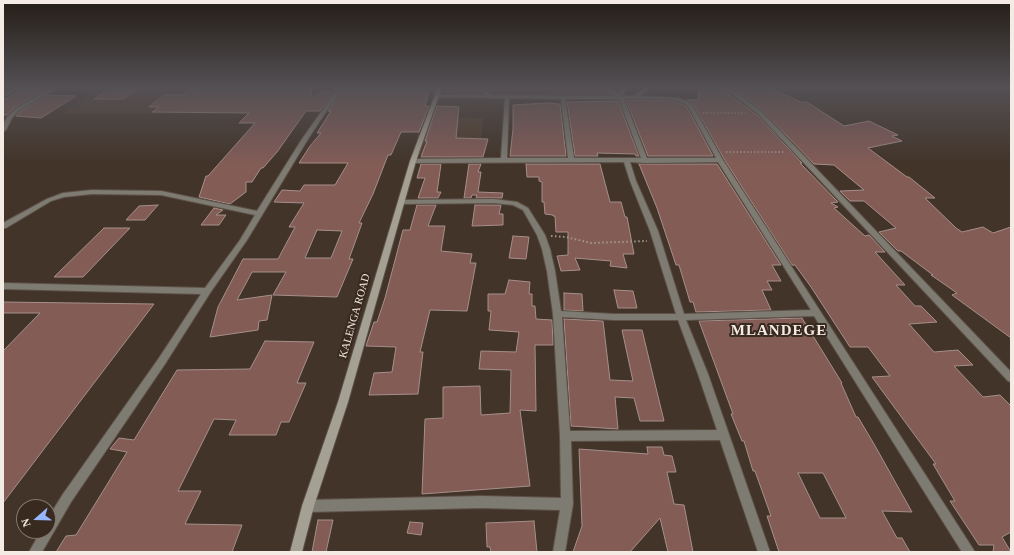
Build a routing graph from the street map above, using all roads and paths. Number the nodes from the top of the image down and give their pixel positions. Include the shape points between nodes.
1 (13, 113) joint
2 (322, 113) edge
3 (431, 113) edge
4 (506, 113) edge
5 (565, 113) edge
6 (627, 113) edge
7 (694, 113) joint
8 (760, 113) joint
9 (3, 118) edge
10 (3, 130) edge
11 (715, 152) junction
12 (797, 152) junction
13 (571, 160) junction
14 (720, 160) junction
15 (413, 161) junction
16 (504, 161) junction
17 (627, 161) junction
18 (645, 161) junction
19 (401, 202) junction
20 (260, 214) junction
21 (3, 226) edge
22 (541, 235) junction
23 (657, 241) junction
24 (3, 286) edge
25 (207, 291) junction
26 (816, 313) junction
27 (557, 314) junction
28 (681, 316) junction
29 (1011, 378) edge
30 (724, 435) junction
31 (565, 436) junction
32 (567, 504) junction
33 (308, 506) junction
34 (56, 517) edge
35 (43, 539) edge
36 (35, 552) edge
37 (296, 552) edge
38 (559, 552) edge
39 (764, 552) edge
40 (969, 552) edge

1 - 9 street
1 - 10 street
2 - 20 street
3 - 15 main road, KALENGA ROAD
4 - 16 street
5 - 13 street
6 - 18 street
7 - 8 path
7 - 11 street
8 - 12 street
11 - 12 path
11 - 14 street
12 - 29 street
13 - 16 street
13 - 17 street
14 - 18 street
14 - 26 street
15 - 16 street
15 - 19 main road, KALENGA ROAD
17 - 18 street
17 - 23 street
19 - 22 street via 515,202 526,209
19 - 33 main road, KALENGA ROAD via 343,402
20 - 21 street via 162,193 92,192 63,195 49,200
20 - 25 street
22 - 23 path via 566,237 590,243
22 - 27 street via 551,271
23 - 28 street
24 - 25 street
25 - 34 street
26 - 28 street
26 - 40 street
27 - 28 street via 614,317
27 - 31 street
28 - 30 street
30 - 31 street
30 - 39 street
31 - 32 street
32 - 33 street via 481,502
32 - 38 street
33 - 37 main road, KALENGA ROAD
35 - 36 street

